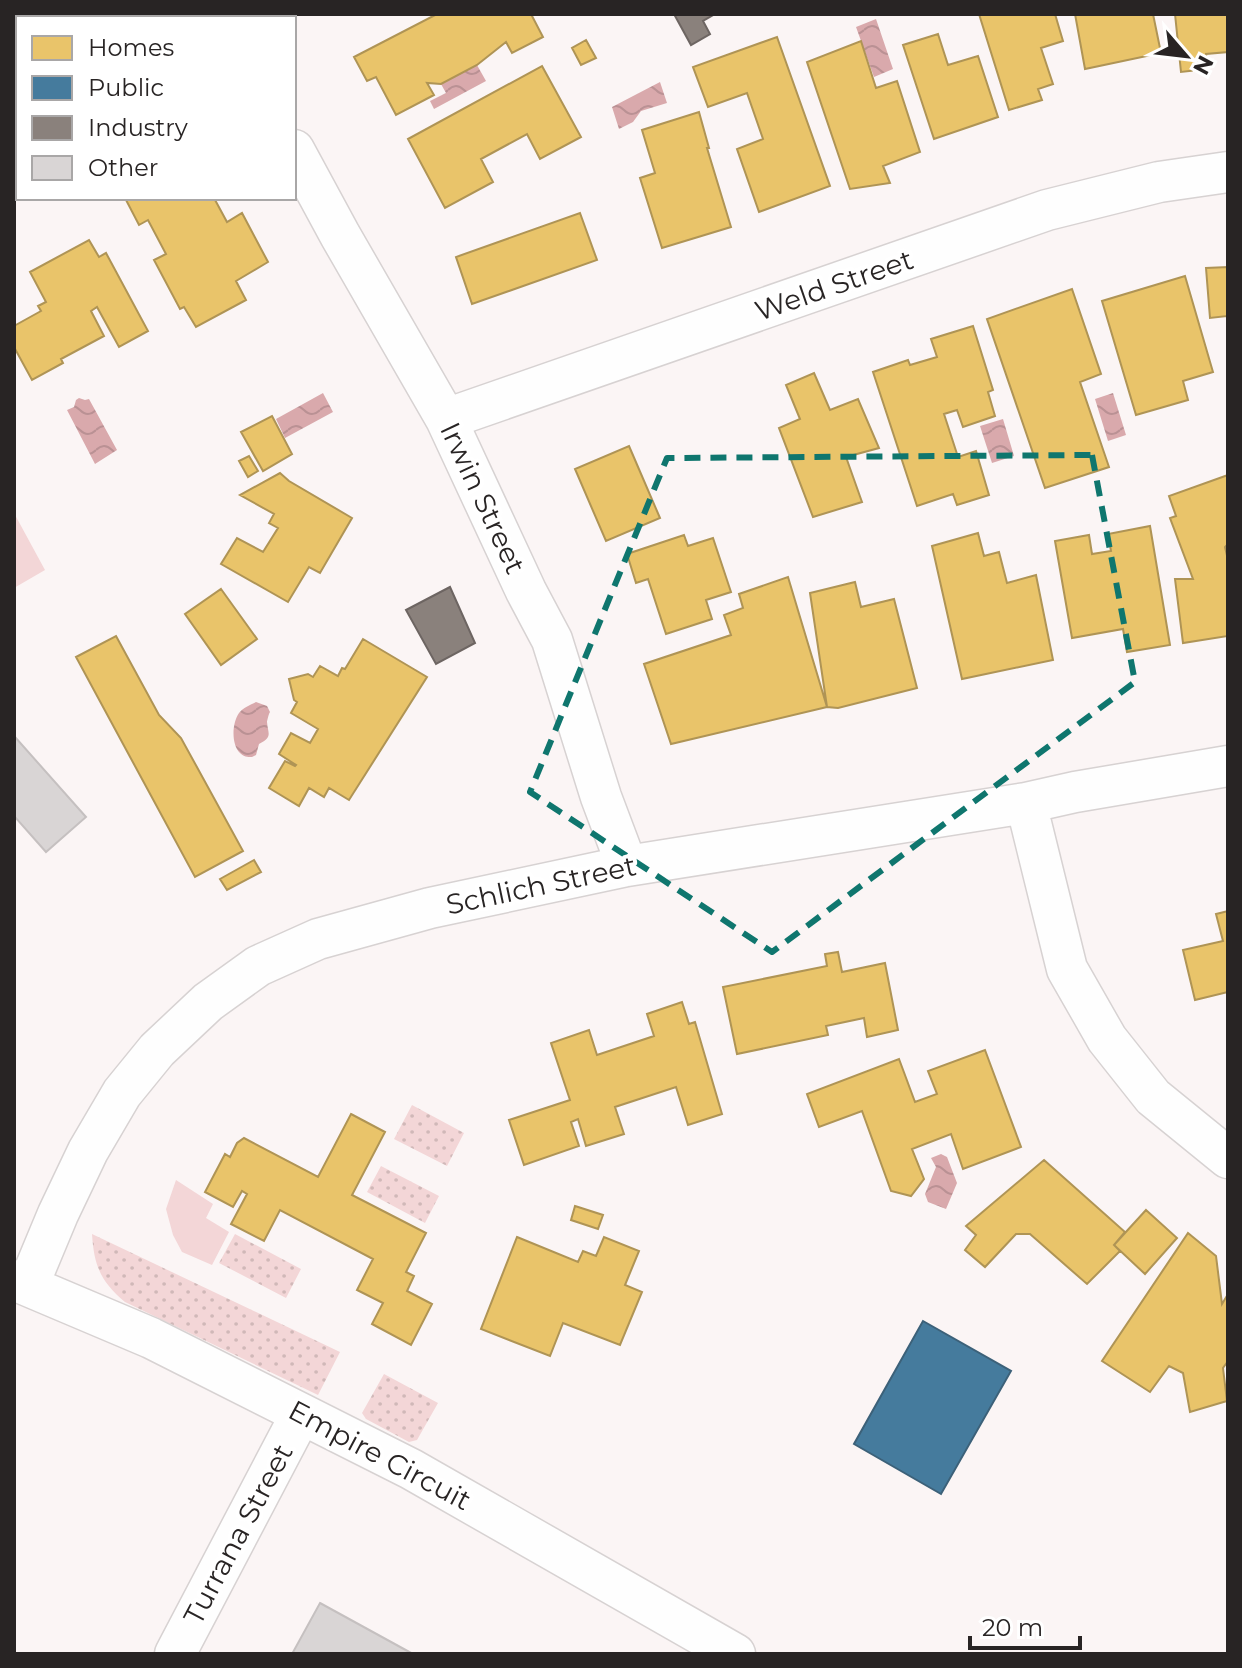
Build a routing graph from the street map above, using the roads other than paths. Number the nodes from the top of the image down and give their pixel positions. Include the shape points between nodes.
1 (296, 154) edge
2 (1228, 172) edge
3 (446, 419) junction
4 (1228, 766) edge
5 (1026, 803) junction
6 (627, 866) junction
7 (1228, 1158) edge
8 (21, 1283) edge
9 (301, 1414) junction
10 (175, 1654) edge
11 (735, 1654) edge

1 - 3 street, Irwin Street
2 - 3 street, Weld Street via 1159,182 1047,210
3 - 6 street, Irwin Street via 552,640
4 - 5 street, Schlich Street
5 - 6 street, Schlich Street
5 - 7 street via 1067,969 1107,1039 1153,1097
6 - 8 street, Schlich Street via 430,908 318,939 258,966 208,1002 157,1050 122,1093
8 - 9 street, Empire Circuit via 151,1338
9 - 10 street, Turrana Street
9 - 11 street, Empire Circuit via 491,1513

